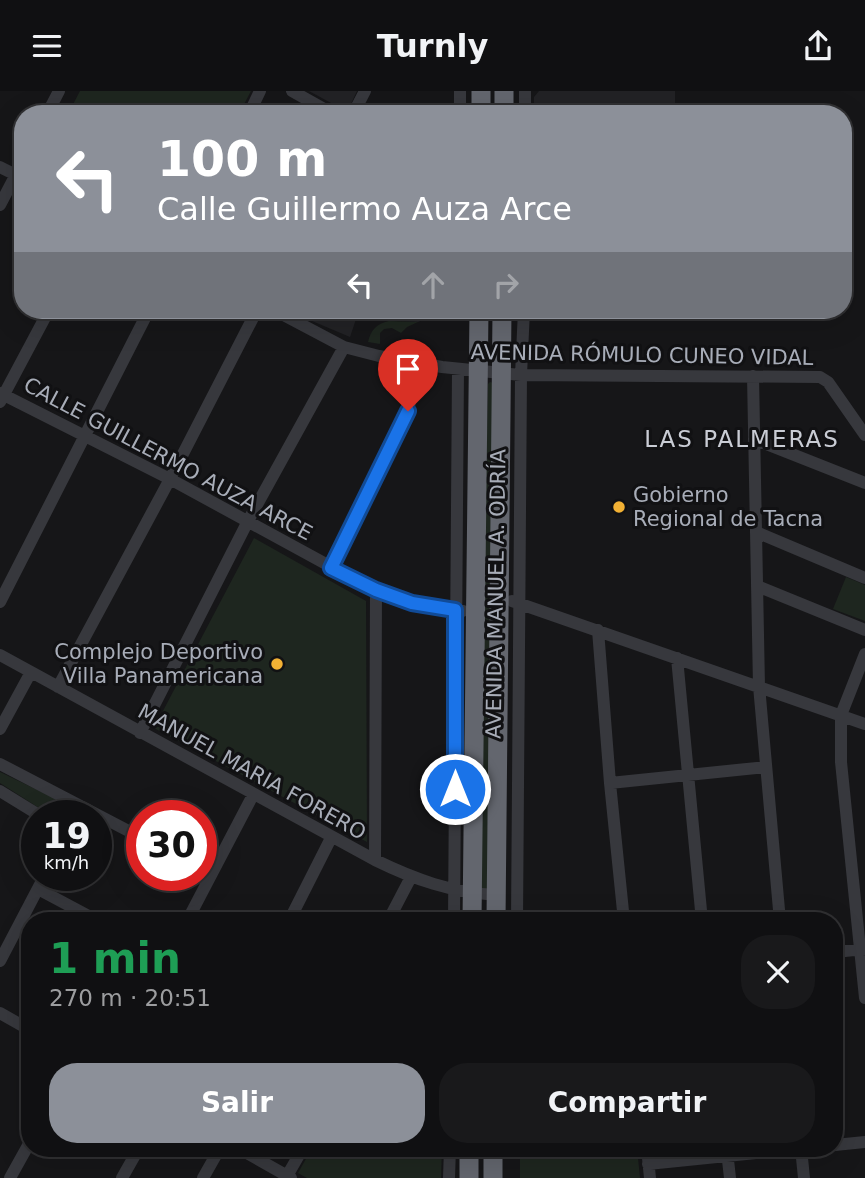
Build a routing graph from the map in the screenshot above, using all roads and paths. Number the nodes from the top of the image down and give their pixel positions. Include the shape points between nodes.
1 (292, 91) edge
2 (317, 105) edge
3 (14, 184) edge
4 (0, 205) edge
5 (44, 319) edge
6 (144, 319) edge
7 (252, 319) edge
8 (291, 319) edge
9 (477, 319) edge
10 (502, 319) edge
11 (524, 319) edge
12 (344, 347) junction
13 (421, 364) junction
14 (468, 370) junction
15 (501, 374) junction
16 (521, 375) junction
17 (753, 376) junction
18 (1, 397) edge
19 (865, 435) edge
20 (85, 437) junction
21 (754, 439) junction
22 (170, 479) junction
23 (865, 483) edge
24 (248, 521) junction
25 (756, 532) junction
26 (331, 568) junction
27 (865, 577) edge
28 (757, 586) junction
29 (376, 590) junction
30 (499, 597) junction
31 (0, 602) edge
32 (519, 603) junction
33 (455, 610) junction
34 (475, 621) junction
35 (498, 629) junction
36 (865, 629) edge
37 (598, 630) junction
38 (865, 654) edge
39 (0, 655) edge
40 (677, 658) junction
41 (31, 672) junction
42 (759, 686) junction
43 (58, 687) junction
44 (841, 715) junction
45 (865, 724) edge
46 (0, 729) edge
47 (140, 733) junction
48 (0, 764) edge
49 (766, 767) junction
50 (687, 774) junction
51 (610, 783) junction
52 (0, 791) edge
53 (253, 795) junction
54 (61, 800) edge
55 (21, 804) edge
56 (331, 838) junction
57 (217, 853) edge
58 (375, 860) junction
59 (411, 877) junction
60 (37, 891) edge
61 (42, 891) edge
62 (198, 891) edge
63 (464, 893) junction
64 (496, 895) junction
65 (26, 912) edge
66 (80, 912) edge
67 (190, 912) edge
68 (294, 912) edge
69 (393, 912) edge
70 (457, 912) edge
71 (469, 912) edge
72 (496, 912) edge
73 (517, 912) edge
74 (623, 912) edge
75 (701, 912) edge
76 (779, 912) edge
77 (21, 921) edge
78 (862, 950) edge
79 (843, 951) edge
80 (0, 961) edge
81 (865, 998) edge
82 (0, 1013) edge
83 (21, 1025) edge
84 (865, 1142) edge
85 (843, 1144) edge
86 (22, 1157) edge
87 (134, 1157) edge
88 (215, 1157) edge
89 (254, 1157) edge
90 (299, 1157) edge
91 (450, 1157) edge
92 (469, 1157) edge
93 (493, 1157) edge
94 (648, 1157) edge
95 (694, 1157) edge
96 (728, 1157) edge
97 (802, 1157) edge
98 (649, 1164) junction
99 (289, 1177) edge
100 (10, 1178) edge
101 (122, 1178) edge
102 (203, 1178) edge
103 (449, 1178) edge
104 (469, 1178) edge
105 (492, 1178) edge
106 (650, 1178) edge
107 (730, 1178) edge
108 (804, 1178) edge

1 - 2 street
3 - 4 street
5 - 18 street
6 - 20 street
7 - 22 street
8 - 12 street, AVENIDA RÓMULO CUNEO VIDAL
9 - 14 highway, AVENIDA MANUEL A. ODRÍA
10 - 15 highway, AVENIDA MANUEL A. ODRÍA
11 - 16 street, AVENIDA MANUEL A. ODRÍA
12 - 13 street, AVENIDA RÓMULO CUNEO VIDAL
12 - 24 street
13 - 14 street, AVENIDA RÓMULO CUNEO VIDAL
13 - 26 street via 403,425
14 - 15 street, AVENIDA RÓMULO CUNEO VIDAL
14 - 33 street, AVENIDA MANUEL A. ODRÍA
14 - 34 highway, AVENIDA MANUEL A. ODRÍA
15 - 16 street, AVENIDA RÓMULO CUNEO VIDAL
15 - 30 highway, AVENIDA MANUEL A. ODRÍA
16 - 17 street, AVENIDA RÓMULO CUNEO VIDAL
16 - 32 street, AVENIDA MANUEL A. ODRÍA
17 - 19 street, AVENIDA RÓMULO CUNEO VIDAL via 824,379
17 - 21 street
18 - 20 street, CALLE GUILLERMO AUZA ARCE
20 - 22 street, CALLE GUILLERMO AUZA ARCE
20 - 31 street
21 - 23 street
21 - 25 street
22 - 24 street, CALLE GUILLERMO AUZA ARCE
22 - 43 street
24 - 26 street, CALLE GUILLERMO AUZA ARCE
24 - 47 street
25 - 27 street
25 - 28 street
26 - 29 street, CALLE GUILLERMO AUZA ARCE
28 - 36 street
28 - 42 street
29 - 33 street, CALLE GUILLERMO AUZA ARCE via 412,603
29 - 58 street
30 - 32 street
30 - 35 highway, AVENIDA MANUEL A. ODRÍA
32 - 37 street
32 - 73 street, AVENIDA MANUEL A. ODRÍA
33 - 34 street, CALLE GUILLERMO AUZA ARCE
33 - 63 street, AVENIDA MANUEL A. ODRÍA
34 - 35 highway
34 - 63 highway, AVENIDA MANUEL A. ODRÍA
35 - 64 highway, AVENIDA MANUEL A. ODRÍA
37 - 40 street
37 - 51 street
38 - 44 street
39 - 41 street, MANUEL MARIA FORERO
40 - 42 street
40 - 50 street
41 - 43 street, MANUEL MARIA FORERO
41 - 46 street
42 - 44 street
42 - 49 street
43 - 47 street, MANUEL MARIA FORERO
44 - 45 street
44 - 78 street via 841,762
47 - 53 street, MANUEL MARIA FORERO
48 - 54 street
49 - 50 street
49 - 76 street
50 - 51 street
50 - 75 street
51 - 74 street
52 - 55 street
53 - 56 street, MANUEL MARIA FORERO
53 - 57 street
56 - 58 street, MANUEL MARIA FORERO
56 - 68 street
58 - 59 street, MANUEL MARIA FORERO
59 - 63 street, MANUEL MARIA FORERO
59 - 69 street
60 - 65 street
61 - 66 street
62 - 67 street
63 - 64 street, MANUEL MARIA FORERO
63 - 70 street, AVENIDA MANUEL A. ODRÍA
63 - 71 highway, AVENIDA MANUEL A. ODRÍA
64 - 72 highway, AVENIDA MANUEL A. ODRÍA
77 - 80 street
78 - 79 street
78 - 81 street
82 - 83 street
84 - 85 street
86 - 100 street
87 - 101 street
88 - 102 street
89 - 99 street
90 - 99 street
91 - 103 street
92 - 104 highway
93 - 105 highway
94 - 98 street
95 - 98 street
96 - 107 street
97 - 108 street
98 - 106 street

